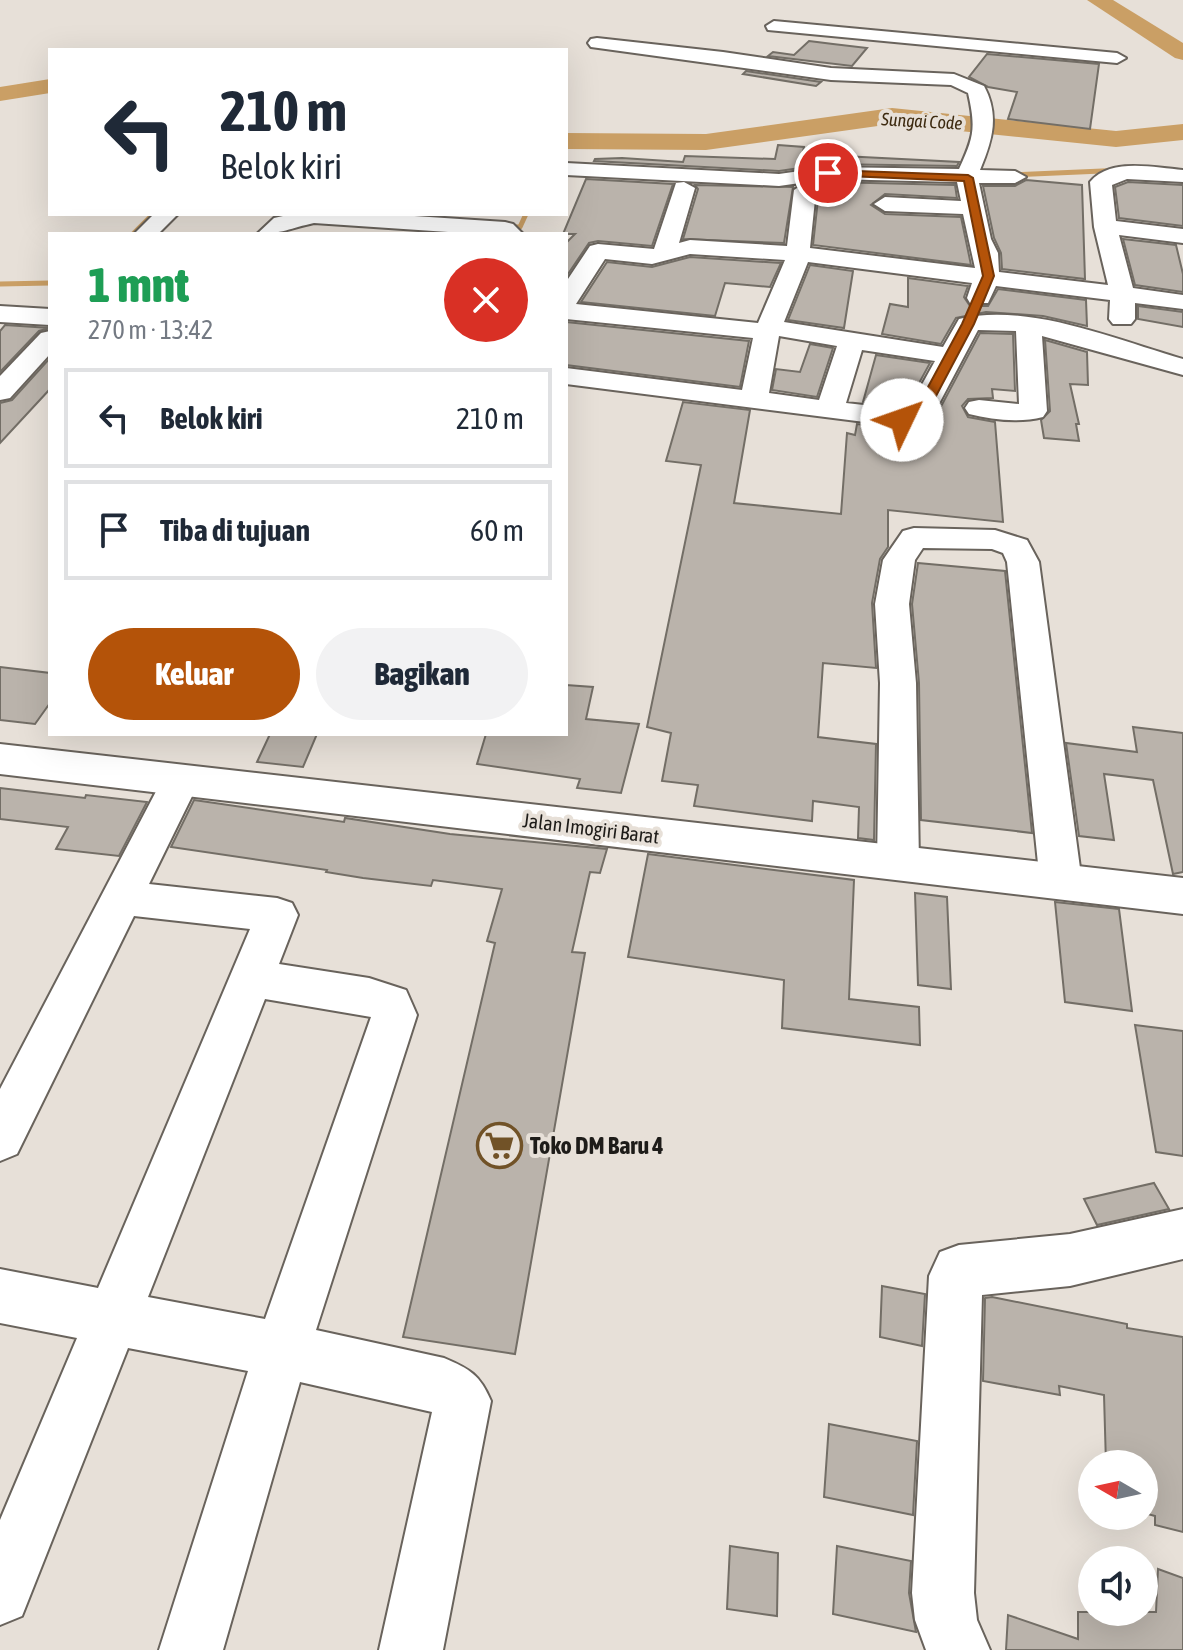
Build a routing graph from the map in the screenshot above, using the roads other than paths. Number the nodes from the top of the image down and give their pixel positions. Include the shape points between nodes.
1 (861, 34) junction
2 (597, 43) dead end
3 (723, 57) junction
4 (1117, 58) dead end
5 (831, 74) junction
6 (568, 169) edge
7 (968, 176) junction
8 (1183, 176) edge
9 (1015, 177) dead end
10 (684, 188) dead end
11 (805, 190) dead end
12 (885, 204) dead end
13 (972, 208) junction
14 (165, 216) edge
15 (269, 216) edge
16 (288, 221) junction
17 (1105, 227) junction
18 (397, 228) edge
19 (518, 229) edge
20 (147, 232) edge
21 (271, 232) edge
22 (1183, 236) edge
23 (799, 254) junction
24 (660, 262) junction
25 (988, 276) junction
26 (568, 296) edge
27 (1123, 296) junction
28 (48, 300) edge
29 (0, 301) edge
30 (1183, 302) edge
31 (568, 311) edge
32 (0, 314) edge
33 (48, 317) edge
34 (968, 324) junction
35 (1029, 325) junction
36 (768, 330) junction
37 (852, 338) junction
38 (48, 341) edge
39 (1122, 351) junction
40 (951, 356) junction
41 (1183, 367) edge
42 (568, 376) edge
43 (0, 392) edge
44 (754, 399) junction
45 (979, 408) dead end
46 (830, 411) junction
47 (0, 759) edge
48 (181, 780) junction
49 (898, 863) junction
50 (1061, 883) junction
51 (121, 898) junction
52 (1182, 899) edge
53 (251, 978) junction
54 (0, 1138) edge
55 (1183, 1234) edge
56 (0, 1296) edge
57 (112, 1317) junction
58 (282, 1350) junction
59 (0, 1594) edge
60 (191, 1650) edge
61 (411, 1650) edge
62 (958, 1650) edge

1 - 3 street via 767,29
1 - 4 street via 997,39
1 - 5 street
2 - 3 street
3 - 5 street
5 - 7 street via 954,80 980,94 984,131
6 - 7 street via 779,180 828,173
7 - 9 street
7 - 13 street
8 - 17 street via 1124,172 1104,179
10 - 24 street
11 - 23 street
12 - 13 street
13 - 25 street
14 - 20 street
15 - 16 street
16 - 18 street via 314,216
16 - 21 street
17 - 22 street
17 - 27 street
18 - 19 street
23 - 24 street via 690,247
23 - 25 street
23 - 36 street
24 - 26 street via 587,250
25 - 27 street
25 - 34 street
27 - 30 street
27 - 39 street
28 - 29 street
31 - 36 street
32 - 33 street
34 - 35 street via 992,319
34 - 40 street
35 - 39 street
35 - 45 street via 1033,411
36 - 37 street
36 - 44 street
37 - 40 street
37 - 46 street
38 - 43 street
39 - 41 street
40 - 46 street via 916,418
42 - 44 street
44 - 46 street
47 - 48 main road, Jalan Imogiri Barat
48 - 49 main road, Jalan Imogiri Barat
48 - 51 street
49 - 50 main road, Jalan Imogiri Barat
49 - 50 street via 898,683 892,604 899,560 914,538 995,540 1016,547 1023,562
50 - 52 main road, Jalan Imogiri Barat
51 - 53 street via 277,915
51 - 54 street
53 - 57 street
53 - 58 street via 369,997 390,1004 394,1015
55 - 62 street via 1070,1260 959,1271 956,1276 943,1593
56 - 57 street
57 - 58 street
57 - 59 street
58 - 60 street
58 - 61 street via 444,1386 463,1401

